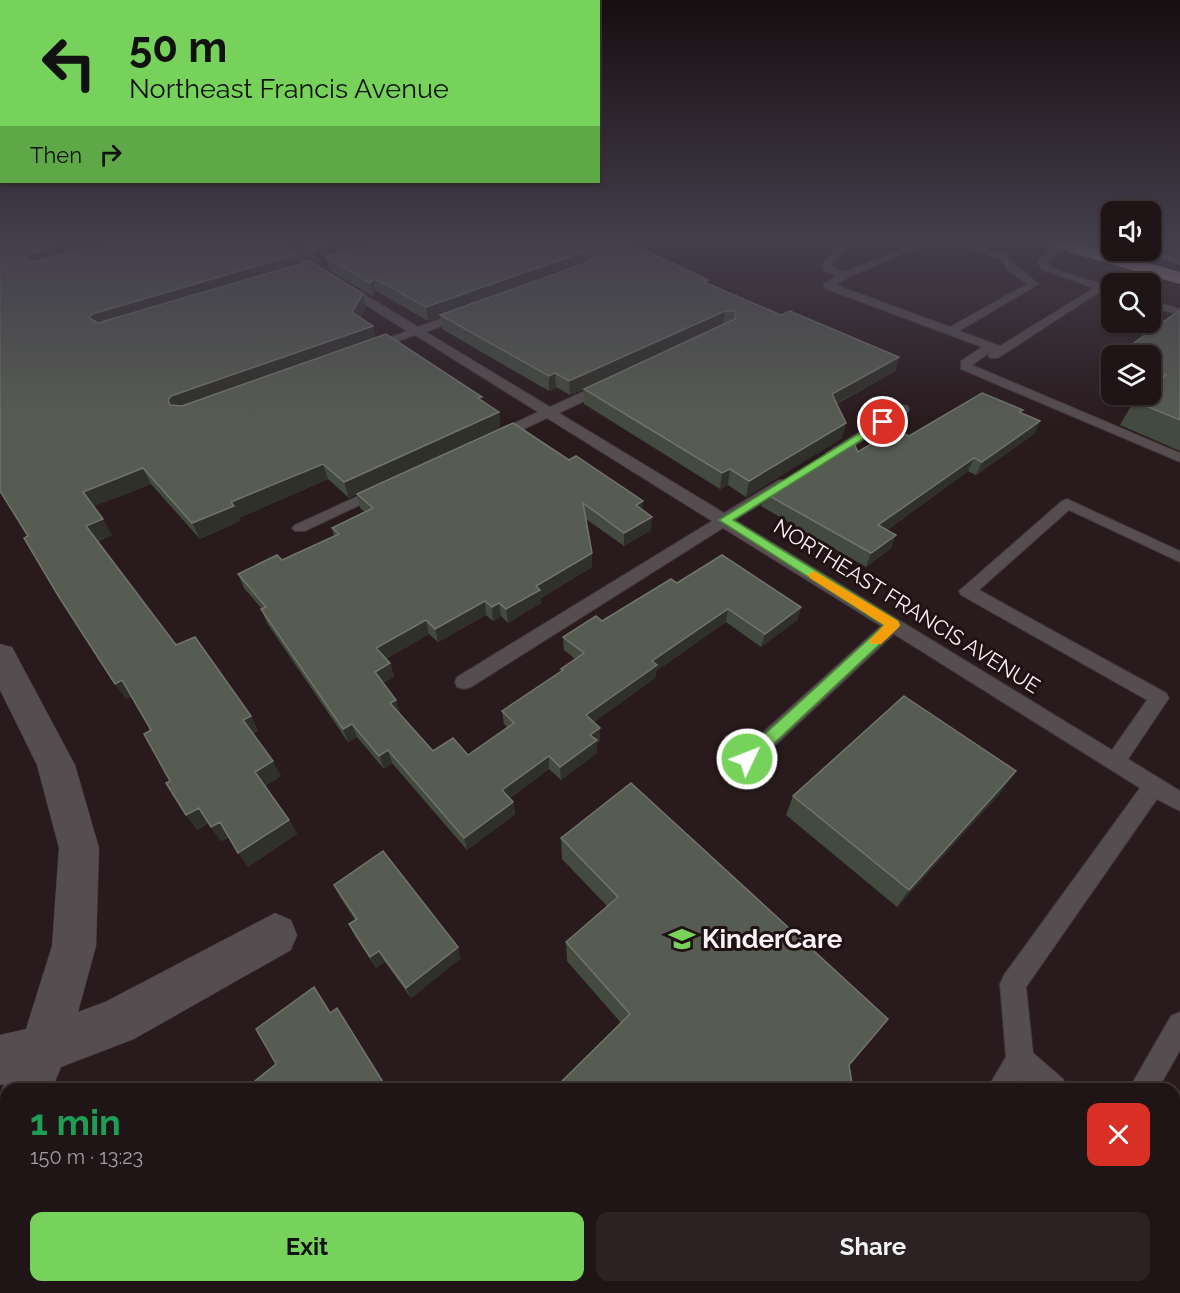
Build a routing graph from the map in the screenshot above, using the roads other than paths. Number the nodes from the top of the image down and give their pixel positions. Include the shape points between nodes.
1 (370, 302) edge
2 (874, 302) edge
3 (1002, 302) edge
4 (1075, 302) edge
5 (1161, 306) edge
6 (472, 311) edge
7 (1180, 312) edge
8 (417, 331) junction
9 (951, 331) junction
10 (995, 350) junction
11 (361, 351) edge
12 (623, 378) edge
13 (903, 409) dead end
14 (550, 412) junction
15 (485, 442) edge
16 (824, 458) edge
17 (1180, 458) edge
18 (794, 477) edge
19 (398, 482) edge
20 (725, 520) junction
21 (300, 528) dead end
22 (1180, 557) edge
23 (893, 625) junction
24 (0, 656) edge
25 (464, 682) dead end
26 (747, 759) dead end
27 (1115, 762) junction
28 (1154, 786) junction
29 (1180, 802) edge
30 (275, 935) dead end
31 (1180, 1025) edge
32 (1020, 1060) junction
33 (23, 1066) edge
34 (1005, 1083) edge
35 (1046, 1083) edge
36 (1146, 1083) edge

1 - 8 lane, NORTHEAST FRANCIS AVENUE
2 - 9 lane
3 - 9 lane
4 - 10 lane
5 - 7 lane
6 - 8 lane
8 - 11 lane
8 - 14 lane, NORTHEAST FRANCIS AVENUE
9 - 10 lane
10 - 17 lane via 965,366
12 - 14 lane
13 - 16 lane
14 - 15 lane
14 - 20 lane, NORTHEAST FRANCIS AVENUE
18 - 20 lane
19 - 21 lane
20 - 23 lane, NORTHEAST FRANCIS AVENUE
20 - 25 lane
22 - 27 lane via 1066,504 967,591 1159,698
23 - 26 lane
23 - 27 lane, NORTHEAST FRANCIS AVENUE
24 - 33 street via 56,765 79,848 74,946
27 - 28 lane, NORTHEAST FRANCIS AVENUE
28 - 29 lane, NORTHEAST FRANCIS AVENUE
28 - 32 lane via 1013,984
30 - 33 street via 117,1022
31 - 36 lane
32 - 34 lane
32 - 35 lane

